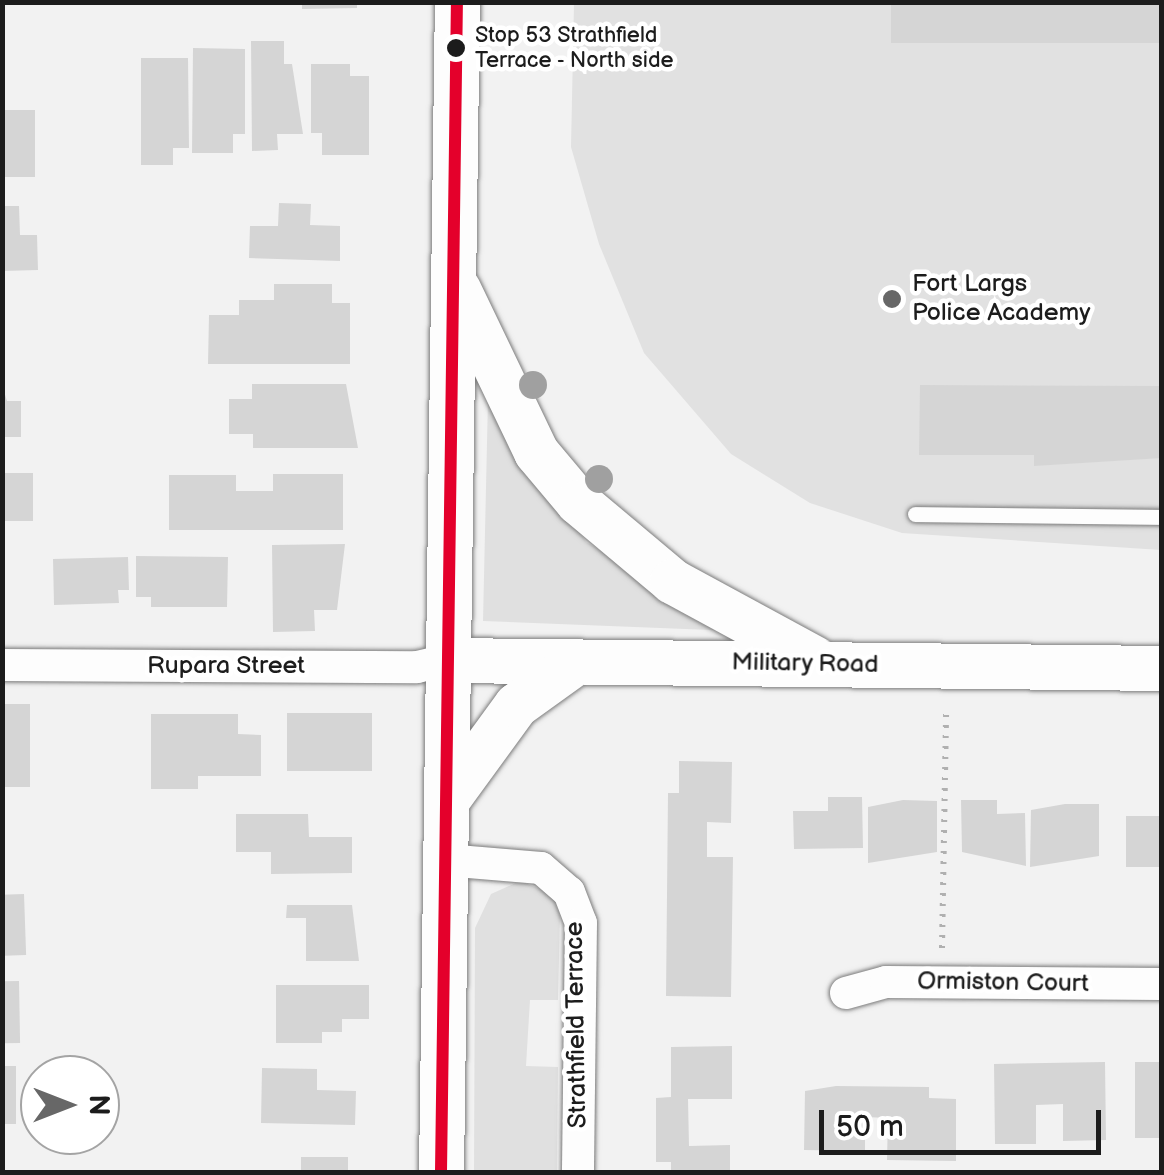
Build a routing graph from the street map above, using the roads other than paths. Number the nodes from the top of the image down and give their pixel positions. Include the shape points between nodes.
1 (456, 2) edge
2 (453, 278) junction
3 (915, 514) dead end
4 (1162, 517) edge
5 (448, 660) junction
6 (577, 661) junction
7 (2, 664) edge
8 (827, 664) junction
9 (1162, 668) edge
10 (446, 801) junction
11 (445, 860) junction
12 (1162, 984) edge
13 (846, 993) dead end
14 (442, 1172) edge
15 (578, 1172) edge

1 - 2 main road
2 - 5 main road
2 - 8 main road via 536,452 578,502 672,582
3 - 4 lane
5 - 6 main road, Military Road
5 - 7 street, Rupara Street via 416,667
5 - 10 main road
6 - 8 main road, Military Road
6 - 10 main road via 516,705
8 - 9 main road, Military Road
10 - 11 main road
11 - 14 main road
11 - 15 street, Strathfield Terrace via 542,868 569,892 581,923
12 - 13 street, Ormiston Court via 886,982

